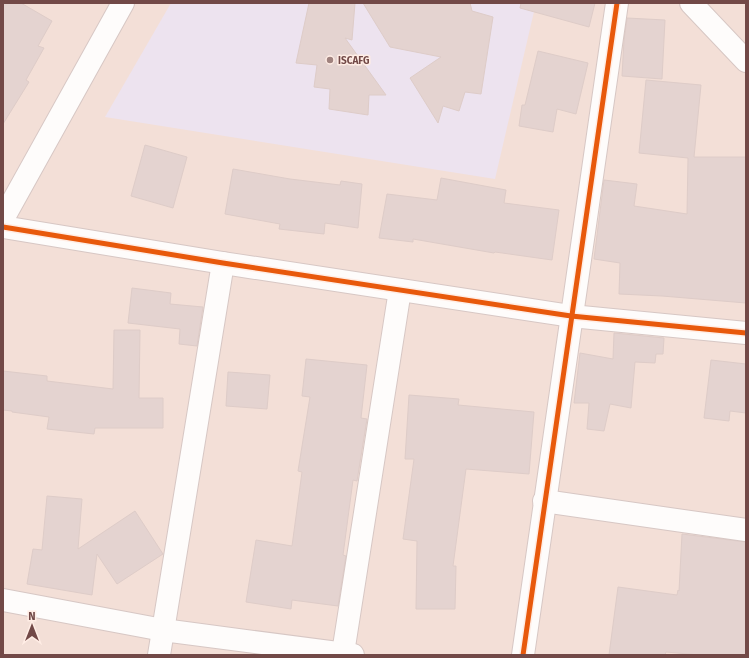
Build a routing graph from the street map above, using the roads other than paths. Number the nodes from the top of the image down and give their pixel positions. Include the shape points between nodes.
1 (123, 3) edge
2 (617, 3) edge
3 (691, 3) edge
4 (746, 61) edge
5 (3, 219) edge
6 (3, 227) edge
7 (223, 263) junction
8 (400, 290) junction
9 (571, 316) junction
10 (746, 333) edge
11 (544, 501) junction
12 (746, 530) edge
13 (3, 600) edge
14 (163, 630) junction
15 (348, 654) edge
16 (159, 655) edge
17 (523, 655) edge

1 - 5 street
2 - 9 street
3 - 4 street
6 - 7 street
7 - 8 street
7 - 14 street
8 - 9 street
8 - 15 street
9 - 10 street
9 - 11 street
11 - 12 street
11 - 17 street
13 - 14 street
14 - 15 street
14 - 16 street

